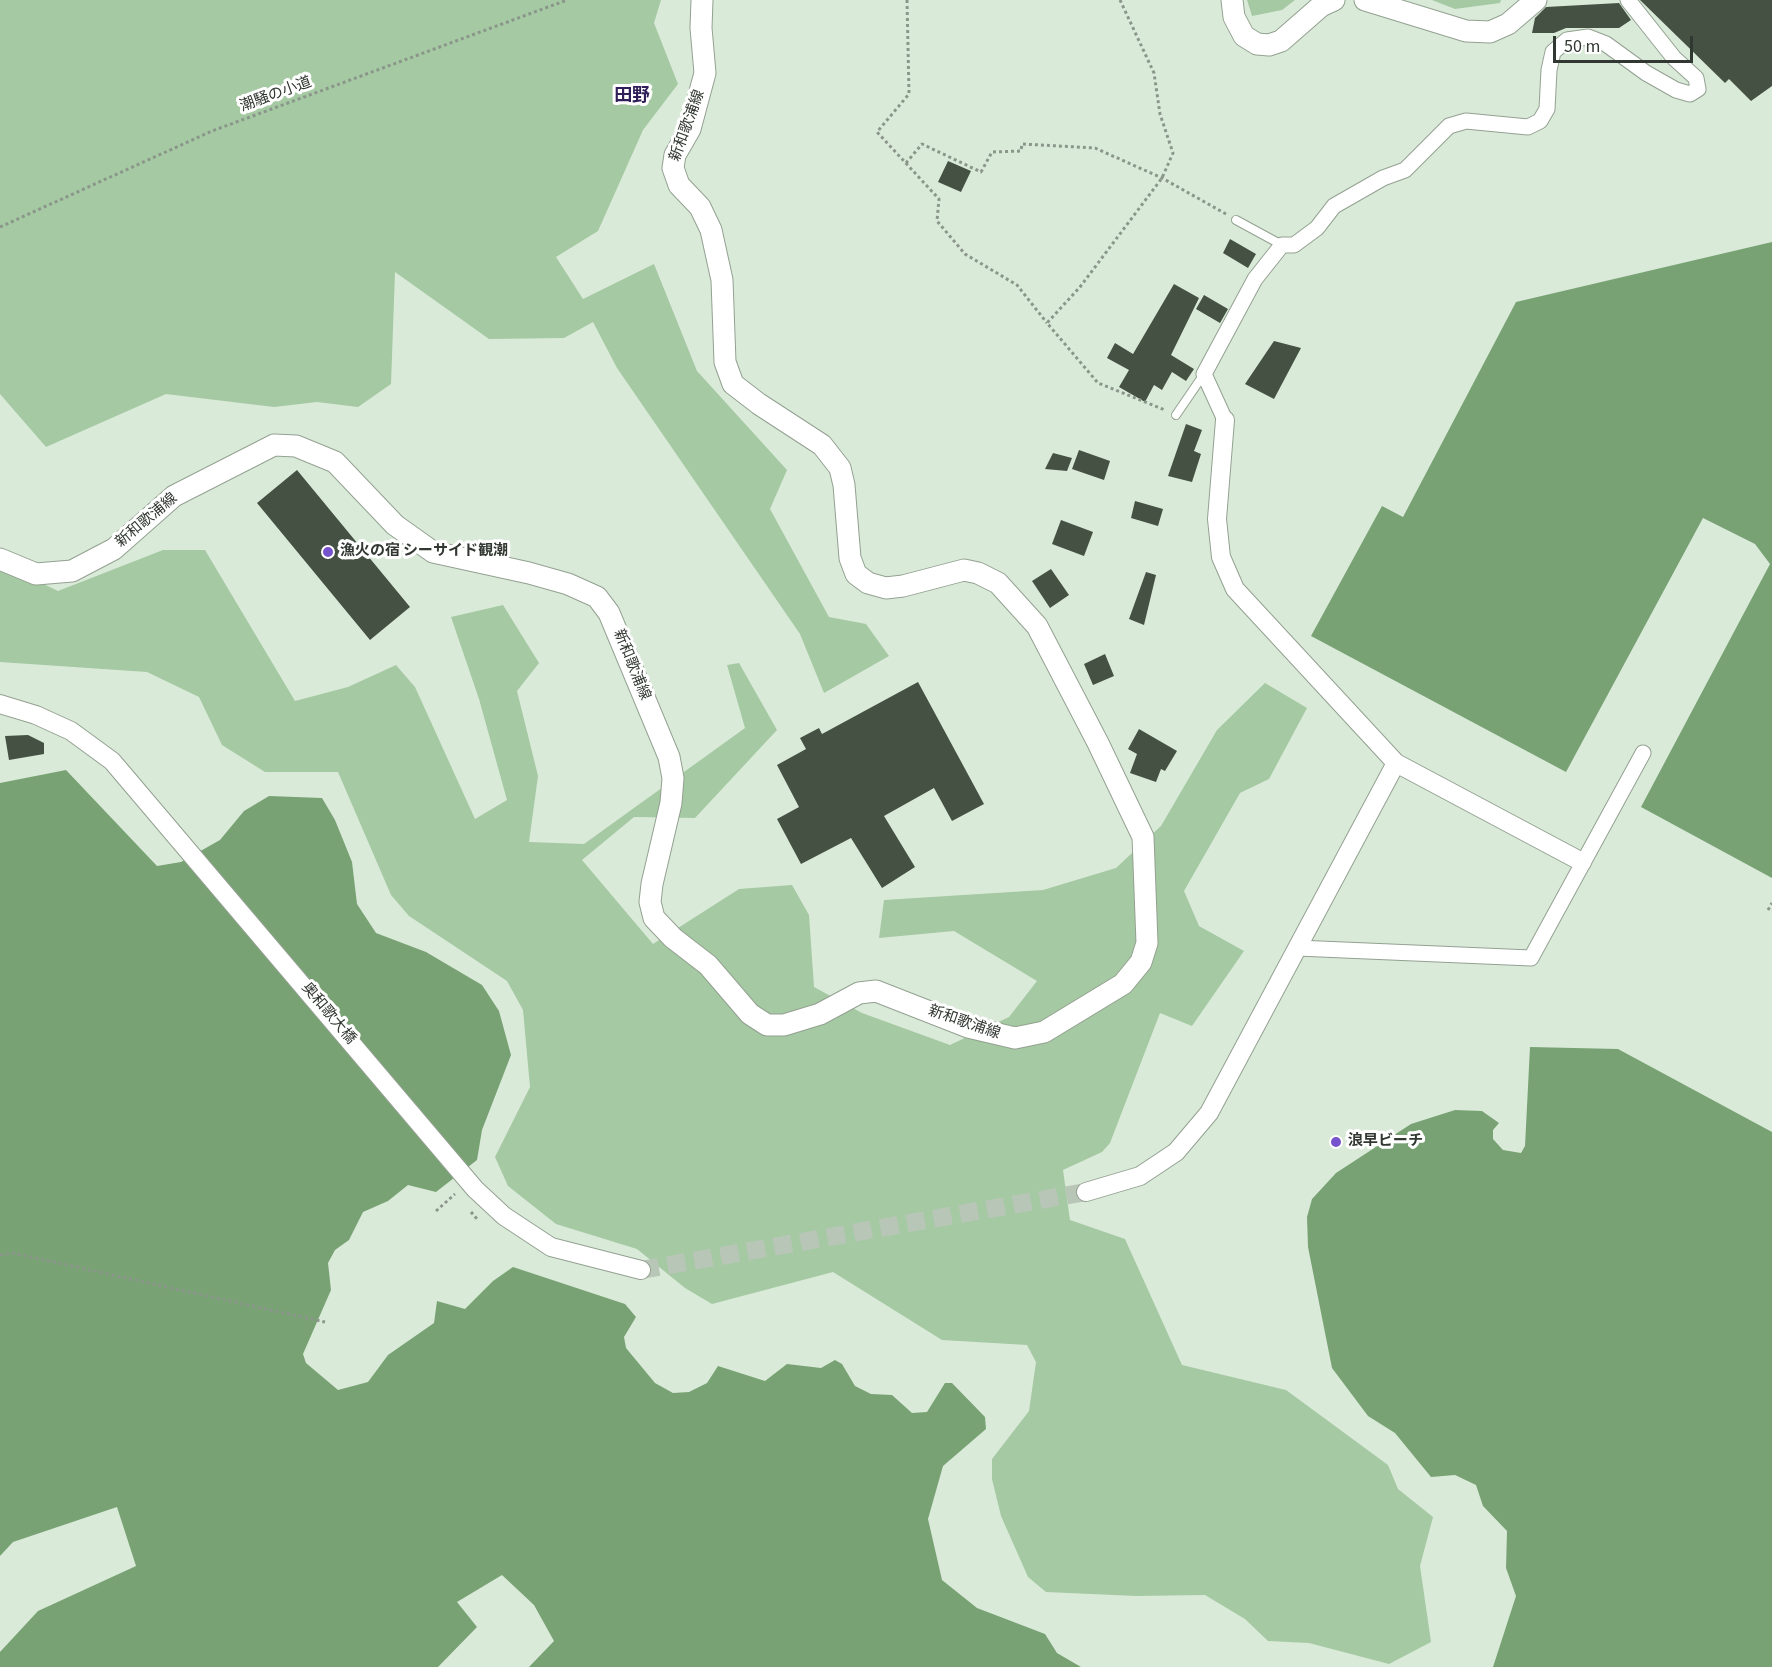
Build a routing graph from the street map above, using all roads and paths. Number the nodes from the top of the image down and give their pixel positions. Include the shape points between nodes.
1 (567, 0) edge
2 (702, 0) edge
3 (907, 0) edge
4 (1120, 0) edge
5 (1232, 0) edge
6 (1335, 0) edge
7 (1365, 0) edge
8 (1536, 0) edge
9 (1629, 0) edge
10 (906, 163) junction
11 (1162, 178) junction
12 (1236, 220) joint
13 (0, 227) edge
14 (1282, 245) junction
15 (1047, 323) junction
16 (1204, 374) junction
17 (1176, 415) joint
18 (1225, 420) joint
19 (0, 559) edge
20 (0, 704) edge
21 (1643, 753) dead end
22 (1396, 763) junction
23 (1582, 862) junction
24 (1772, 903) edge
25 (1768, 910) dead end
26 (1297, 948) junction
27 (1086, 1192) tunnel mouth
28 (454, 1195) dead end
29 (436, 1210) dead end
30 (0, 1254) edge
31 (640, 1270) tunnel mouth
32 (325, 1323) dead end

1 - 13 path, 潮騒の小道 via 212,132
2 - 19 main road, 新和歌浦線 via 705,73 690,129 675,155 673,168 679,185 700,207 711,230 722,280 725,362 733,384 822,445 840,468 850,558 856,574 868,584 886,588 964,570 978,573 998,583 1037,626 1143,837 1147,943 1141,962 1123,984 1044,1032 1015,1038 968,1028 876,992 860,993 820,1014 783,1025 767,1025 750,1014 708,965 654,918 650,902 652,884 674,778 669,757 609,613 597,597 539,576 433,552 396,525 335,462 296,446 274,445 174,496 114,549 72,570 36,574
3 - 10 path via 909,94 877,132
4 - 11 path via 1154,73 1160,114 1173,153
5 - 6 main road via 1234,17 1244,36 1257,44 1269,45 1281,41 1321,6
7 - 8 main road via 1467,31 1490,32 1508,24
9 - 14 street via 1674,58 1696,78 1698,89 1690,94 1676,90 1606,44 1588,37 1567,40 1553,52 1547,109 1540,121 1528,127 1466,122 1449,126 1405,170 1334,206 1317,228 1294,245
10 - 11 path via 922,144 981,172 992,152 1021,151 1022,144 1095,148
10 - 15 path via 939,199 937,221 965,254 1017,285
11 - 12 path
11 - 15 path via 1080,287
12 - 14 lane
14 - 16 street via 1255,279
15 - 17 path via 1098,383
16 - 17 lane
16 - 18 street
18 - 22 street via 1217,519 1221,558 1235,589
20 - 31 street, 奥和歌大橋 via 71,730 112,761 476,1189 504,1216 551,1247
21 - 23 street
22 - 23 street
22 - 26 street
23 - 26 street via 1532,958
24 - 25 path
26 - 27 street via 1209,1113 1176,1152 1140,1176
28 - 29 path
30 - 32 path via 13,1253

